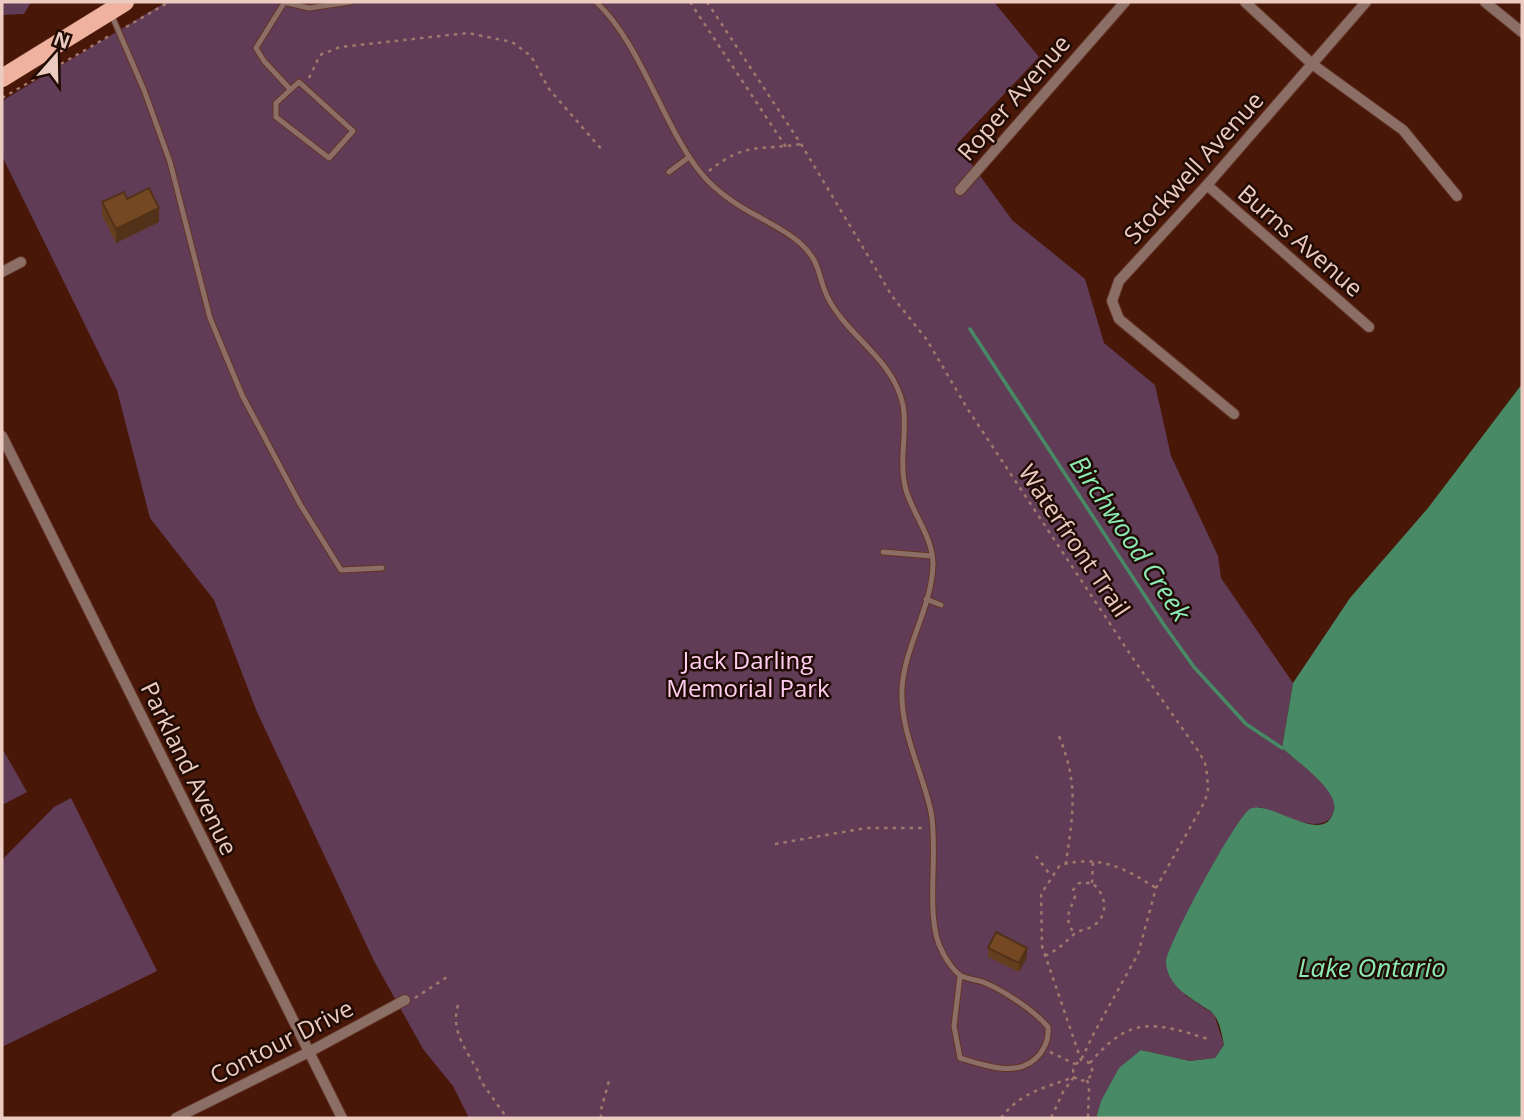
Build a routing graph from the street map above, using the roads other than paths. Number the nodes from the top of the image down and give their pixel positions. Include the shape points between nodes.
1 (350, 2) edge
2 (597, 2) edge
3 (1125, 2) edge
4 (1245, 2) edge
5 (1366, 2) edge
6 (1485, 2) edge
7 (283, 3) edge
8 (118, 7) edge
9 (1522, 32) edge
10 (1312, 64) junction
11 (2, 78) edge
12 (290, 89) junction
13 (690, 157) junction
14 (669, 172) dead end
15 (1207, 185) junction
16 (960, 190) dead end
17 (1457, 196) dead end
18 (21, 262) dead end
19 (2, 272) edge
20 (1369, 327) dead end
21 (1234, 414) dead end
22 (2, 436) edge
23 (883, 552) dead end
24 (932, 556) junction
25 (382, 568) dead end
26 (926, 599) junction
27 (941, 605) dead end
28 (960, 976) junction
29 (405, 1000) road end
30 (309, 1052) junction
31 (176, 1118) edge
32 (342, 1118) edge

1 - 7 lane via 309,8
2 - 13 lane via 631,49
3 - 16 street, Roper Avenue
4 - 10 street
5 - 10 street, Stockwell Avenue
6 - 9 street
7 - 12 lane via 256,48
8 - 11 main road
8 - 25 lane via 170,162 210,318 242,395 341,569
10 - 15 street, Stockwell Avenue
10 - 17 street via 1403,130
12 - 12 lane via 276,103 276,117 329,158 353,131 299,82
13 - 14 lane
13 - 24 lane via 703,176 732,201 800,242 816,262 827,295 843,321 890,372 904,409 904,481
15 - 20 street, Burns Avenue
15 - 21 street, Stockwell Avenue via 1119,281 1112,301 1119,319
18 - 19 street
22 - 30 street, Parkland Avenue
23 - 24 lane
24 - 26 lane
26 - 27 lane
26 - 28 lane via 907,656 902,713 931,812 934,925 942,952
28 - 28 lane via 986,983 1048,1027 1047,1040 1035,1059 1020,1069 960,1058 954,1026
29 - 30 street, Contour Drive
30 - 31 street, Contour Drive
30 - 32 street, Parkland Avenue

